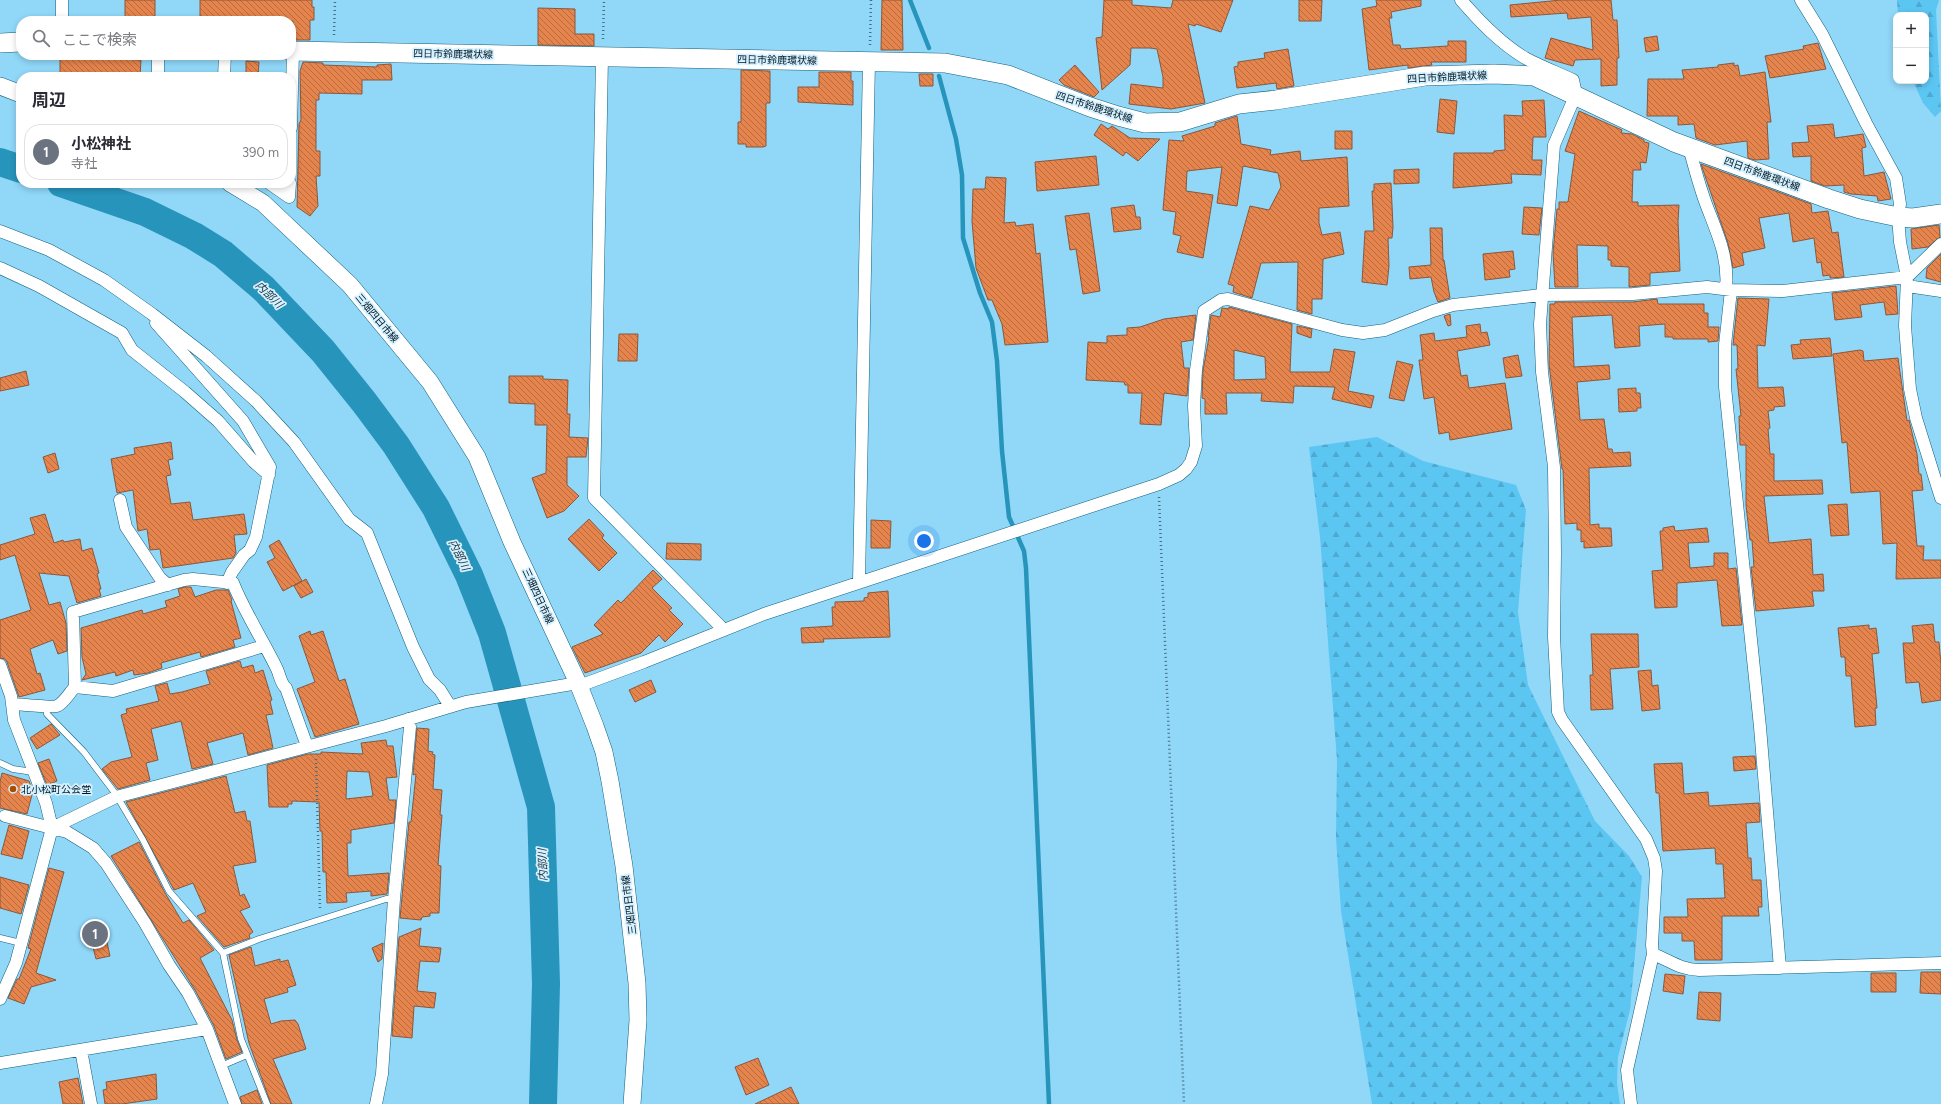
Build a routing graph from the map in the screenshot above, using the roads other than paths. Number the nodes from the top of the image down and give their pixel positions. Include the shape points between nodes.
1 (62, 0) edge
2 (1461, 0) edge
3 (1801, 0) edge
4 (62, 16) edge
5 (16, 42) edge
6 (0, 43) edge
7 (296, 50) edge
8 (602, 57) junction
9 (158, 60) edge
10 (225, 60) edge
11 (292, 60) edge
12 (869, 61) junction
13 (158, 72) edge
14 (224, 72) edge
15 (292, 72) edge
16 (0, 86) edge
17 (16, 92) edge
18 (1576, 94) junction
19 (1689, 147) junction
20 (238, 188) edge
21 (277, 188) edge
22 (290, 188) edge
23 (1941, 214) edge
24 (1898, 217) junction
25 (0, 232) edge
26 (1941, 244) edge
27 (0, 268) edge
28 (1907, 282) junction
29 (1729, 290) junction
30 (1941, 291) edge
31 (1541, 295) junction
32 (152, 314) junction
33 (269, 475) junction
34 (1941, 498) edge
35 (120, 500) dead end
36 (859, 582) junction
37 (227, 583) junction
38 (168, 585) junction
39 (724, 630) junction
40 (264, 646) junction
41 (0, 665) edge
42 (579, 685) junction
43 (75, 687) junction
44 (12, 704) junction
45 (46, 705) junction
46 (450, 706) junction
47 (408, 719) junction
48 (311, 745) junction
49 (0, 763) edge
50 (33, 772) junction
51 (118, 797) junction
52 (3, 814) edge
53 (52, 828) junction
54 (394, 899) junction
55 (0, 938) edge
56 (21, 943) junction
57 (223, 953) junction
58 (1653, 954) junction
59 (1941, 963) edge
60 (1780, 968) junction
61 (1, 994) edge
62 (207, 1029) junction
63 (81, 1050) junction
64 (248, 1055) junction
65 (0, 1062) edge
66 (221, 1066) junction
67 (90, 1104) edge
68 (235, 1104) edge
69 (266, 1104) edge
70 (376, 1104) edge
71 (632, 1104) edge
72 (1631, 1104) edge

1 - 4 street
2 - 18 street via 1503,43 1526,58 1573,80
3 - 24 street via 1822,34 1896,178 1900,204
5 - 6 main road
7 - 8 main road, 四日市鈴鹿環状線
8 - 12 main road, 四日市鈴鹿環状線
8 - 39 street via 594,498
9 - 13 street
10 - 14 street
11 - 15 street
12 - 18 main road, 四日市鈴鹿環状線 via 945,63 1008,75 1090,107 1145,123 1180,122 1239,104 1425,76 1534,76
12 - 36 street
16 - 17 main road
18 - 19 main road, 四日市鈴鹿環状線
18 - 31 street via 1554,146
19 - 24 main road, 四日市鈴鹿環状線 via 1860,209
19 - 29 street via 1705,203 1721,240
20 - 42 main road, 三畑四日市線 via 263,203 350,285 430,382 477,457 512,542
21 - 22 street via 289,196
23 - 24 main road, 四日市鈴鹿環状線
24 - 28 street
25 - 32 street via 49,250 104,280
26 - 28 street
27 - 33 street via 52,293 122,333 132,350 218,421
28 - 29 street via 1784,291
28 - 30 street
28 - 34 street via 1906,326 1910,389 1916,418
29 - 31 street via 1707,287 1633,294
29 - 60 street via 1725,387 1758,704
31 - 36 street via 1453,305 1385,330 1363,332 1342,330 1228,299 1221,300 1204,311 1196,370 1196,446 1186,469 1179,475 1159,484
31 - 58 street via 1540,346 1555,487 1554,619 1558,712 1646,839 1654,858 1656,871
32 - 33 street via 157,325 243,422 270,467
32 - 46 street via 206,356 256,401 294,442 349,519 367,533 413,647 429,679
33 - 37 street via 256,537
35 - 38 street via 126,527 160,578
36 - 39 street
37 - 38 street via 189,579
37 - 40 street via 233,583
38 - 43 street via 73,612
39 - 42 street
40 - 43 street via 113,691
40 - 48 street
41 - 44 street
42 - 46 street
42 - 71 main road, 三畑四日市線 via 604,752 624,866 637,983 638,1020
43 - 45 street via 58,706
44 - 45 street
44 - 50 street via 14,720
45 - 51 lane via 47,714 84,752
46 - 47 street
47 - 48 street
47 - 54 street via 410,727
48 - 51 street
49 - 50 lane via 13,769
50 - 53 street via 46,803
51 - 53 street
51 - 57 lane via 169,891
52 - 53 street
53 - 56 street
53 - 62 street via 67,832 93,848 106,863 188,993
54 - 57 lane via 386,899
54 - 70 street via 382,1074
55 - 56 lane
56 - 61 street via 16,963
57 - 64 lane via 241,1039
58 - 60 street via 1667,959 1680,968 1693,970
58 - 72 street via 1627,1070
59 - 60 street
62 - 63 street
62 - 66 street
63 - 65 street
63 - 67 street
64 - 66 lane
64 - 69 lane
66 - 68 street

